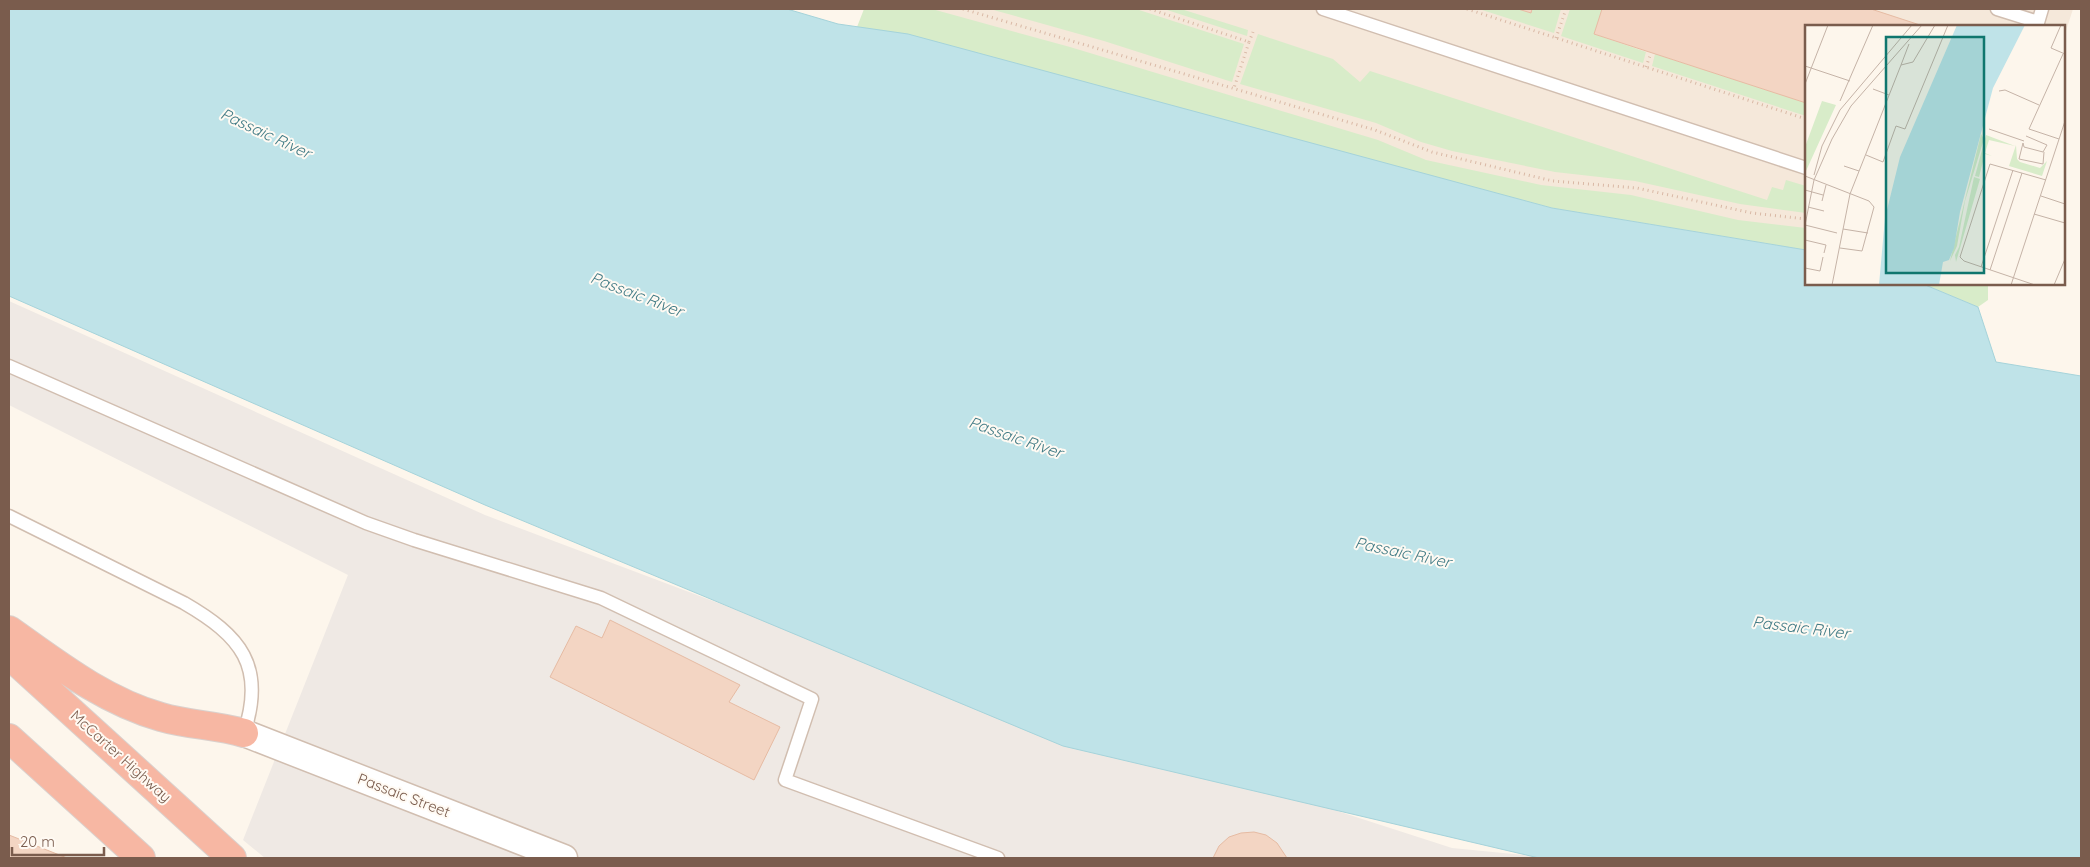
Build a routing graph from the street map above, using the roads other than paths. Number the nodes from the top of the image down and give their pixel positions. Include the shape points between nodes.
1 (1323, 9) edge
2 (1997, 9) edge
3 (2042, 9) edge
4 (2038, 24) edge
5 (1805, 168) edge
6 (9, 366) edge
7 (9, 516) edge
8 (9, 630) edge
9 (9, 655) edge
10 (244, 733) junction
11 (9, 738) edge
12 (511, 848) edge
13 (141, 858) edge
14 (232, 858) edge
15 (564, 858) edge
16 (998, 858) edge

1 - 5 lane
2 - 4 lane
3 - 4 lane
6 - 16 lane via 366,523 601,598 812,699 785,780
7 - 10 lane via 184,603 222,628 240,649 251,671 252,704
8 - 10 highway via 82,682 123,704 178,721
9 - 14 highway, McCarter Highway
10 - 12 street, Passaic Street
11 - 13 highway
12 - 15 street, Passaic Street

